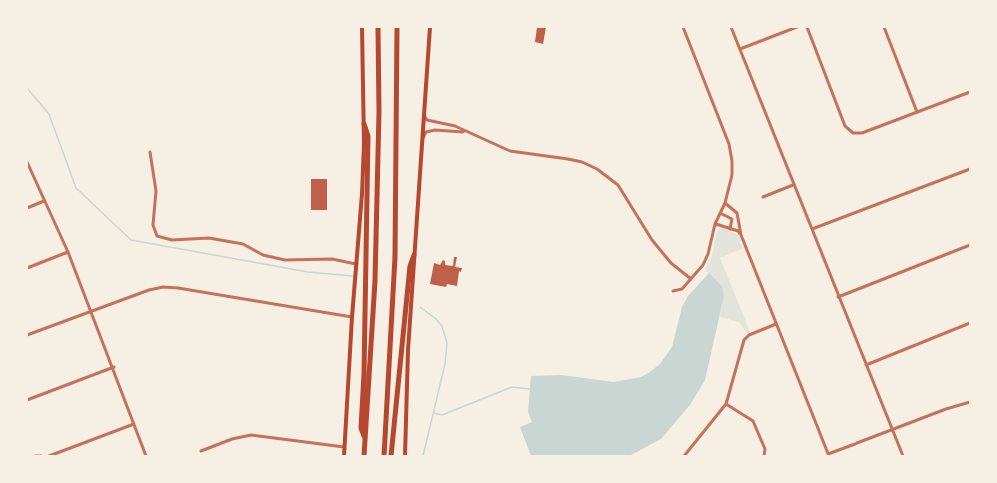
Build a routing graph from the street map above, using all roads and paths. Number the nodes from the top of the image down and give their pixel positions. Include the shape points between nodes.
1 (362, 27) edge
2 (378, 27) edge
3 (398, 27) edge
4 (430, 27) edge
5 (682, 27) edge
6 (730, 27) edge
7 (797, 27) edge
8 (807, 27) edge
9 (884, 27) edge
10 (740, 49) junction
11 (970, 92) edge
12 (917, 112) junction
13 (423, 114) junction
14 (364, 124) junction
15 (465, 131) junction
16 (421, 144) junction
17 (150, 152) dead end
18 (27, 162) edge
19 (970, 169) edge
20 (793, 185) junction
21 (763, 197) dead end
22 (44, 201) junction
23 (725, 203) junction
24 (27, 208) edge
25 (720, 213) junction
26 (715, 224) junction
27 (730, 229) junction
28 (812, 229) junction
29 (741, 235) junction
30 (970, 245) edge
31 (68, 252) junction
32 (414, 255) junction
33 (357, 264) junction
34 (27, 268) edge
35 (691, 279) junction
36 (673, 291) dead end
37 (838, 297) junction
38 (92, 311) junction
39 (352, 317) junction
40 (970, 323) edge
41 (776, 324) junction
42 (27, 335) edge
43 (866, 366) junction
44 (114, 368) junction
45 (27, 400) edge
46 (970, 402) edge
47 (726, 404) junction
48 (134, 424) junction
49 (891, 431) junction
50 (365, 439) junction
51 (344, 447) junction
52 (201, 451) dead end
53 (828, 455) edge
54 (35, 456) edge
55 (41, 456) edge
56 (49, 456) edge
57 (146, 456) edge
58 (344, 456) edge
59 (364, 456) edge
60 (384, 456) edge
61 (391, 456) edge
62 (405, 456) edge
63 (684, 456) edge
64 (764, 456) edge
65 (903, 456) edge

1 - 14 main road
2 - 50 highway via 375,281
3 - 60 highway via 395,257
4 - 13 main road
5 - 23 street via 729,144 732,175
6 - 10 street
7 - 10 street
8 - 12 street via 845,126 853,133
9 - 12 street
10 - 20 street
11 - 12 street
13 - 15 street via 427,120
13 - 16 main road
14 - 33 main road
14 - 50 highway via 368,136 361,428
15 - 16 street via 426,132
15 - 35 street via 510,151 568,159 597,169 618,185 670,263
16 - 32 main road
17 - 33 street via 156,191 153,225 158,236 243,244 263,255 285,260
18 - 22 street
19 - 28 street
20 - 21 street
20 - 28 street
22 - 24 street
22 - 31 street
23 - 25 street
23 - 29 street via 737,213
25 - 26 street
25 - 27 street via 732,219
26 - 27 street
26 - 35 street via 708,254
27 - 29 street
28 - 37 street
29 - 41 street
30 - 37 street
31 - 34 street
31 - 38 street
32 - 61 highway
32 - 62 main road
33 - 39 main road
35 - 36 street via 682,289
37 - 43 street
38 - 39 street via 149,290 169,287
38 - 42 street
38 - 44 street
39 - 51 main road
40 - 43 street
41 - 47 street via 744,340
41 - 53 street
43 - 49 street
44 - 45 street
44 - 48 street
46 - 49 street
47 - 63 street
47 - 64 street via 753,421 765,449
48 - 56 street
48 - 57 street
49 - 53 street
49 - 65 street
50 - 59 highway
51 - 52 street via 251,435
51 - 58 main road
54 - 55 street

